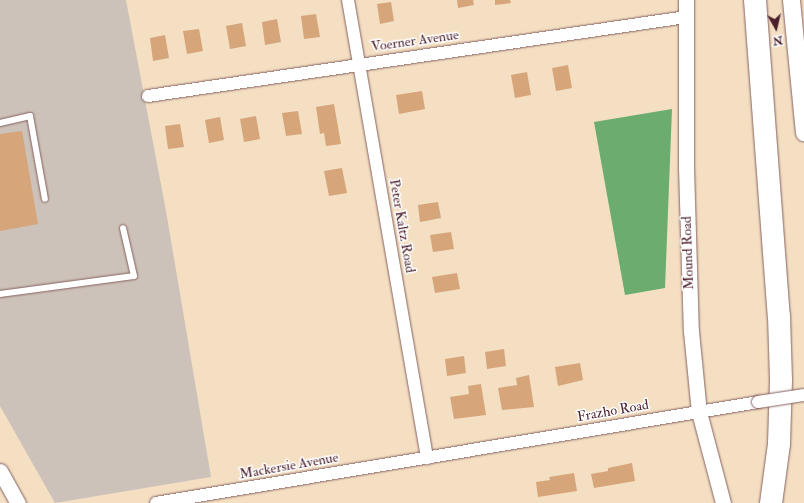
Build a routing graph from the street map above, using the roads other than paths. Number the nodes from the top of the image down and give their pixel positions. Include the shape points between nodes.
1 (348, 0) edge
2 (686, 0) edge
3 (755, 0) edge
4 (791, 0) edge
5 (686, 17) junction
6 (359, 64) junction
7 (148, 96) dead end
8 (0, 123) edge
9 (804, 132) edge
10 (45, 199) dead end
11 (123, 228) dead end
12 (0, 294) edge
13 (804, 395) edge
14 (699, 412) junction
15 (427, 458) junction
16 (0, 471) edge
17 (195, 500) edge
18 (18, 503) edge
19 (156, 503) edge
20 (723, 503) edge
21 (771, 503) edge

1 - 6 street, Peter Kaltz Road
2 - 5 street, Mound Road
3 - 21 highway via 779,316 779,444
4 - 9 main road
5 - 6 street, Voerner Avenue
5 - 14 street, Mound Road via 688,280
6 - 7 street, Voerner Avenue
6 - 15 street, Peter Kaltz Road
8 - 10 lane via 30,116
11 - 12 lane via 134,276
13 - 14 street, Frazho Road, bridge
14 - 15 street, Frazho Road
14 - 20 street, Mound Road
15 - 17 street, Mackersie Avenue
16 - 18 street
17 - 19 street, Mackersie Avenue

